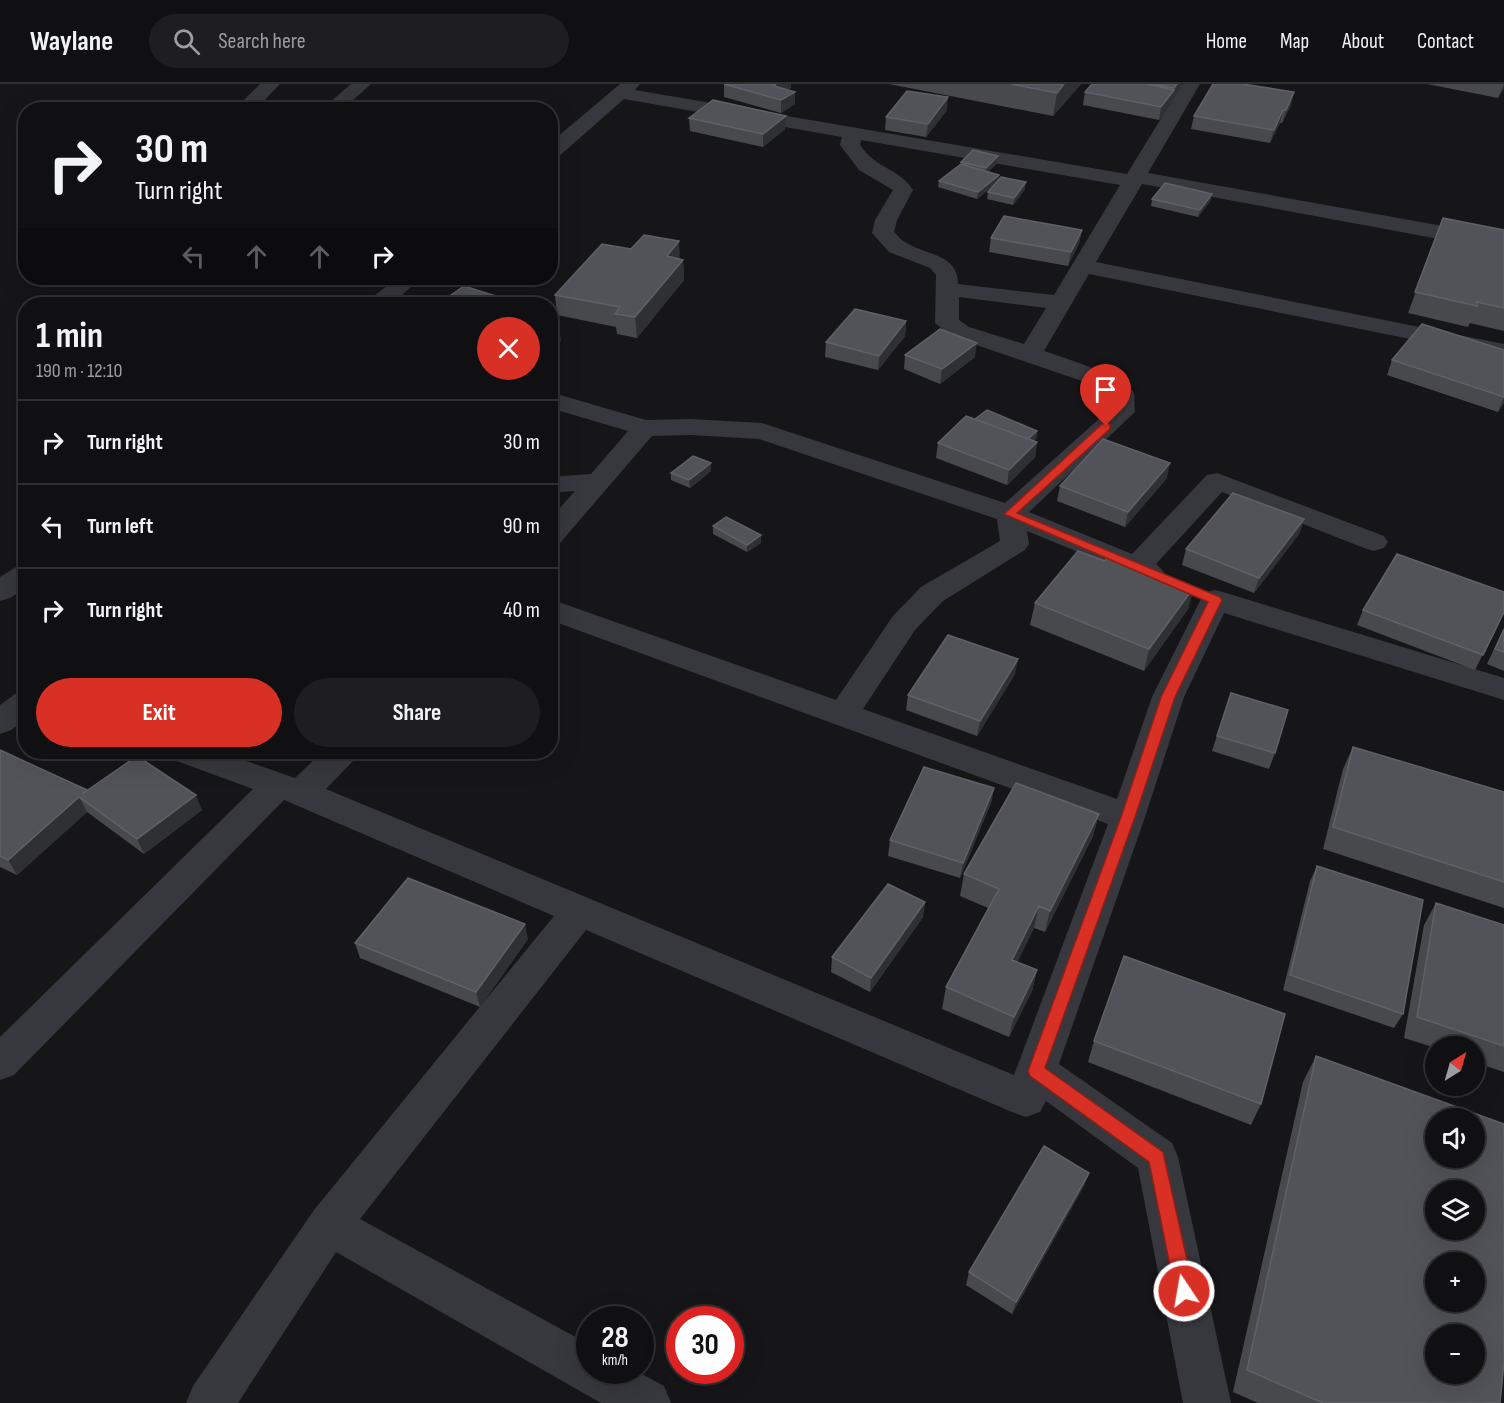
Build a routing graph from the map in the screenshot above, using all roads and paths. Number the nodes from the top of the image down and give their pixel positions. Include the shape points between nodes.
1 (271, 84) edge
2 (362, 84) edge
3 (1191, 84) edge
4 (625, 89) edge
5 (252, 102) edge
6 (340, 102) edge
7 (853, 133) junction
8 (558, 147) edge
9 (1133, 179) junction
10 (1504, 244) edge
11 (1084, 266) junction
12 (401, 285) edge
13 (947, 289) junction
14 (387, 297) edge
15 (1061, 303) junction
16 (1504, 351) edge
17 (1030, 354) junction
18 (558, 402) edge
19 (645, 428) junction
20 (599, 481) junction
21 (558, 484) edge
22 (1010, 514) junction
23 (558, 528) edge
24 (1374, 542) dead end
25 (1137, 567) junction
26 (18, 579) edge
27 (0, 591) edge
28 (1196, 592) junction
29 (558, 612) edge
30 (1504, 689) edge
31 (18, 708) edge
32 (843, 714) junction
33 (0, 723) edge
34 (205, 759) edge
35 (332, 759) edge
36 (289, 789) junction
37 (1128, 817) junction
38 (579, 912) junction
39 (0, 1063) edge
40 (1036, 1071) junction
41 (330, 1225) junction
42 (210, 1403) edge
43 (647, 1403) edge
44 (1207, 1403) edge

1 - 5 street
2 - 6 street
3 - 9 street
4 - 7 street
4 - 8 street
7 - 9 street
7 - 13 street via 850,145 861,162 899,183 903,190 882,233 897,247 938,263 947,275
9 - 10 street
9 - 11 street
11 - 15 street
11 - 16 street
12 - 14 street
13 - 15 street
13 - 17 street via 947,323 961,332
15 - 17 street
17 - 22 street via 1094,377 1121,393 1122,412
18 - 19 street
19 - 20 street
19 - 22 street via 762,431
20 - 21 street
20 - 23 street
22 - 25 street
22 - 32 street via 1015,544 932,594 904,623
24 - 25 street via 1217,481
25 - 28 street
26 - 27 street
28 - 30 street
28 - 37 street via 1168,697
29 - 32 street
31 - 33 street
32 - 37 street
34 - 36 street
35 - 36 street
36 - 38 street
36 - 39 street
37 - 40 street
38 - 40 street via 1026,1099
38 - 41 street
40 - 44 street via 1157,1157
41 - 42 street
41 - 43 street

